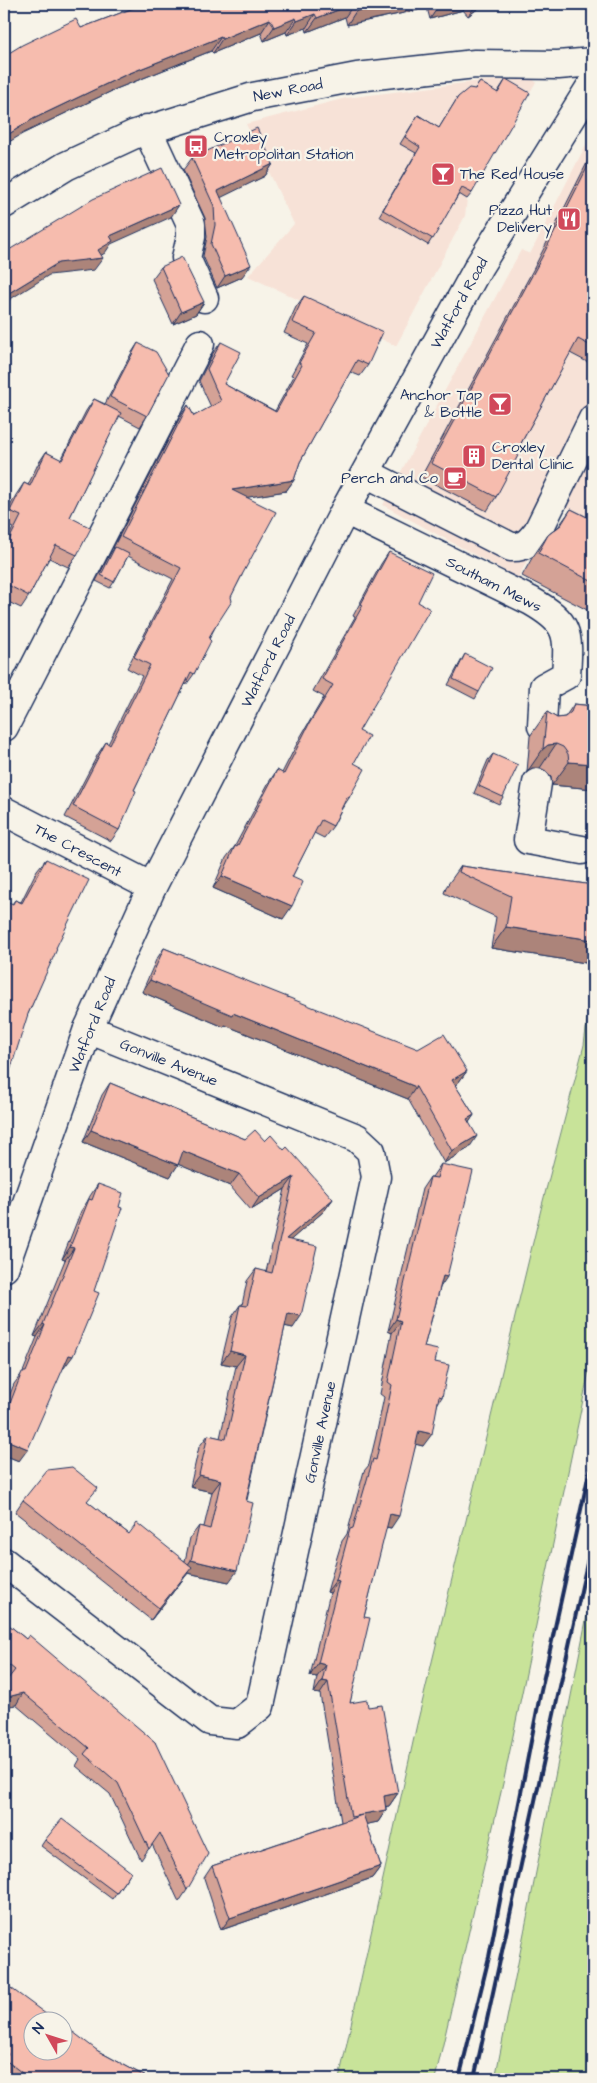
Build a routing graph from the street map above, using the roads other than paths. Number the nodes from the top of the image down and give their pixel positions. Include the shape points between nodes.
1 (593, 62) edge
2 (593, 83) edge
3 (147, 130) junction
4 (4, 204) edge
5 (204, 298) edge
6 (200, 344) dead end
7 (593, 419) edge
8 (366, 472) junction
9 (345, 510) junction
10 (542, 726) dead end
11 (4, 727) edge
12 (537, 783) dead end
13 (4, 811) edge
14 (582, 850) dead end
15 (152, 888) junction
16 (88, 1029) junction
17 (4, 1268) edge
18 (4, 1562) edge

1 - 3 street, New Road via 475,64 357,77 253,97
2 - 8 street, Watford Road via 479,266
3 - 4 street, New Road via 66,166
3 - 5 street via 191,224 186,258
6 - 11 street
7 - 8 street via 538,531 520,548 511,547
8 - 9 street, Watford Road
9 - 10 street, Southam Mews via 553,614 562,624 566,637 566,675 544,687
9 - 15 street, Watford Road
12 - 14 street via 528,840
13 - 15 street, The Crescent
15 - 16 street, Watford Road
16 - 17 street, Watford Road
16 - 18 street, Gonville Avenue via 358,1138 371,1151 376,1177 260,1706 237,1724 210,1721

